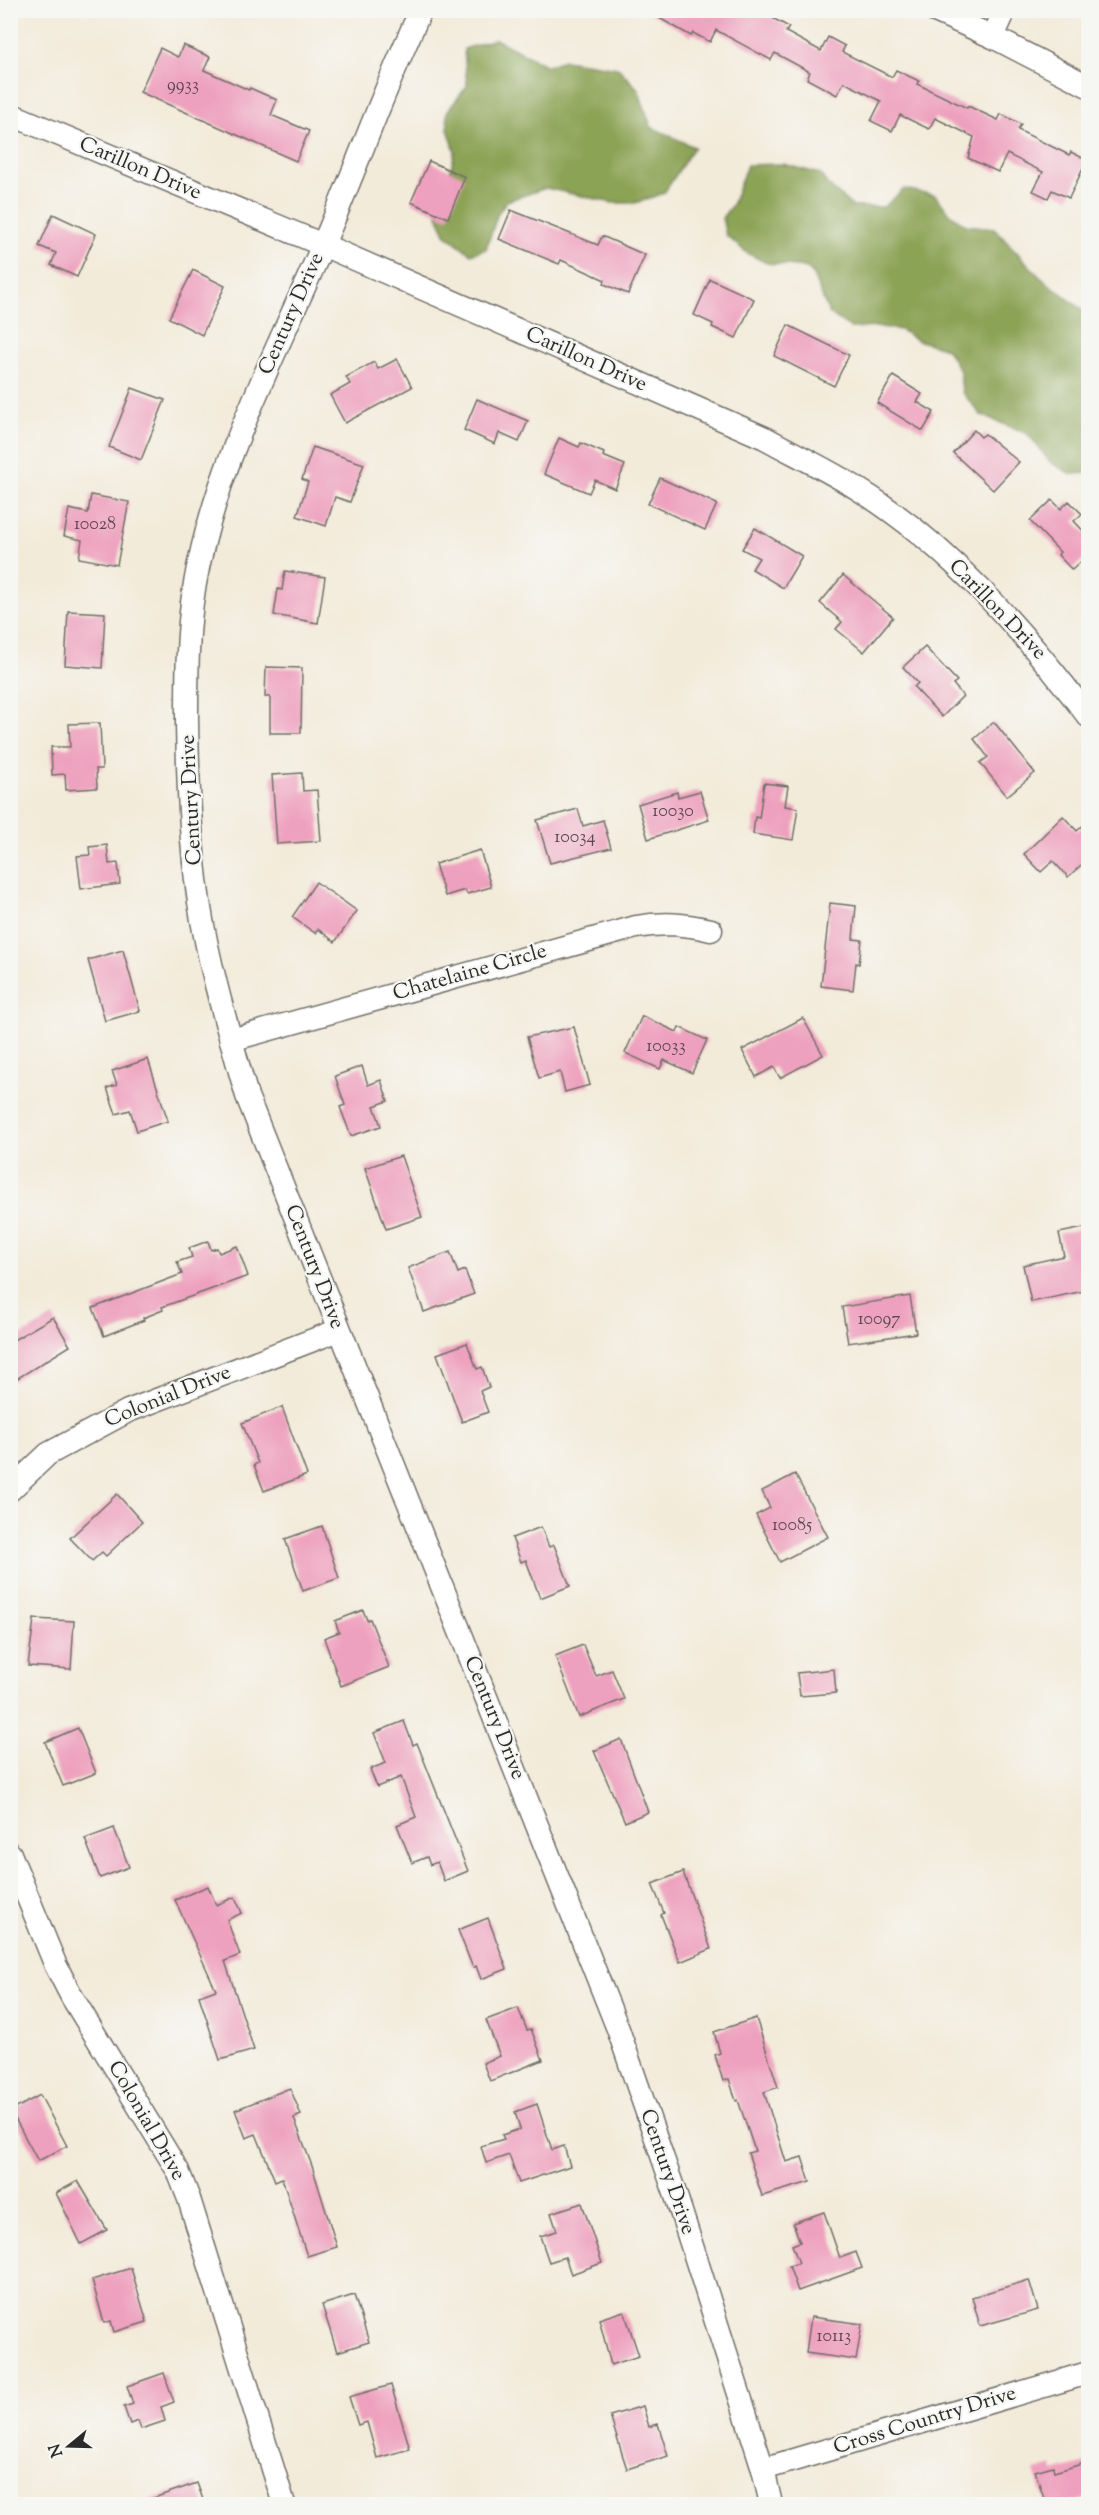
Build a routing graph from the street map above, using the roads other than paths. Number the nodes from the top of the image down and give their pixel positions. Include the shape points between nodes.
1 (422, 10) edge
2 (933, 10) edge
3 (1005, 10) edge
4 (993, 36) junction
5 (1089, 86) edge
6 (10, 114) edge
7 (323, 245) junction
8 (1089, 716) edge
9 (711, 930) dead end
10 (231, 1040) junction
11 (339, 1330) junction
12 (10, 1490) edge
13 (10, 1854) edge
14 (1089, 2373) edge
15 (763, 2469) junction
16 (284, 2505) edge
17 (771, 2505) edge

1 - 7 street, Century Drive
2 - 4 street
3 - 4 street
4 - 5 street
6 - 7 street, Carillon Drive
7 - 8 street, Carillon Drive via 765,438 859,490 955,564 1042,654
7 - 10 street, Century Drive via 235,446 194,589 187,661 191,823 199,902
9 - 10 street, Chatelaine Circle via 687,924 636,927
10 - 11 street, Century Drive via 248,1096
11 - 12 street, Colonial Drive via 128,1411 48,1454
11 - 15 street, Century Drive via 618,2029
13 - 16 street, Colonial Drive via 72,1997 178,2171
14 - 15 street, Cross Country Drive
15 - 17 street, Century Drive

